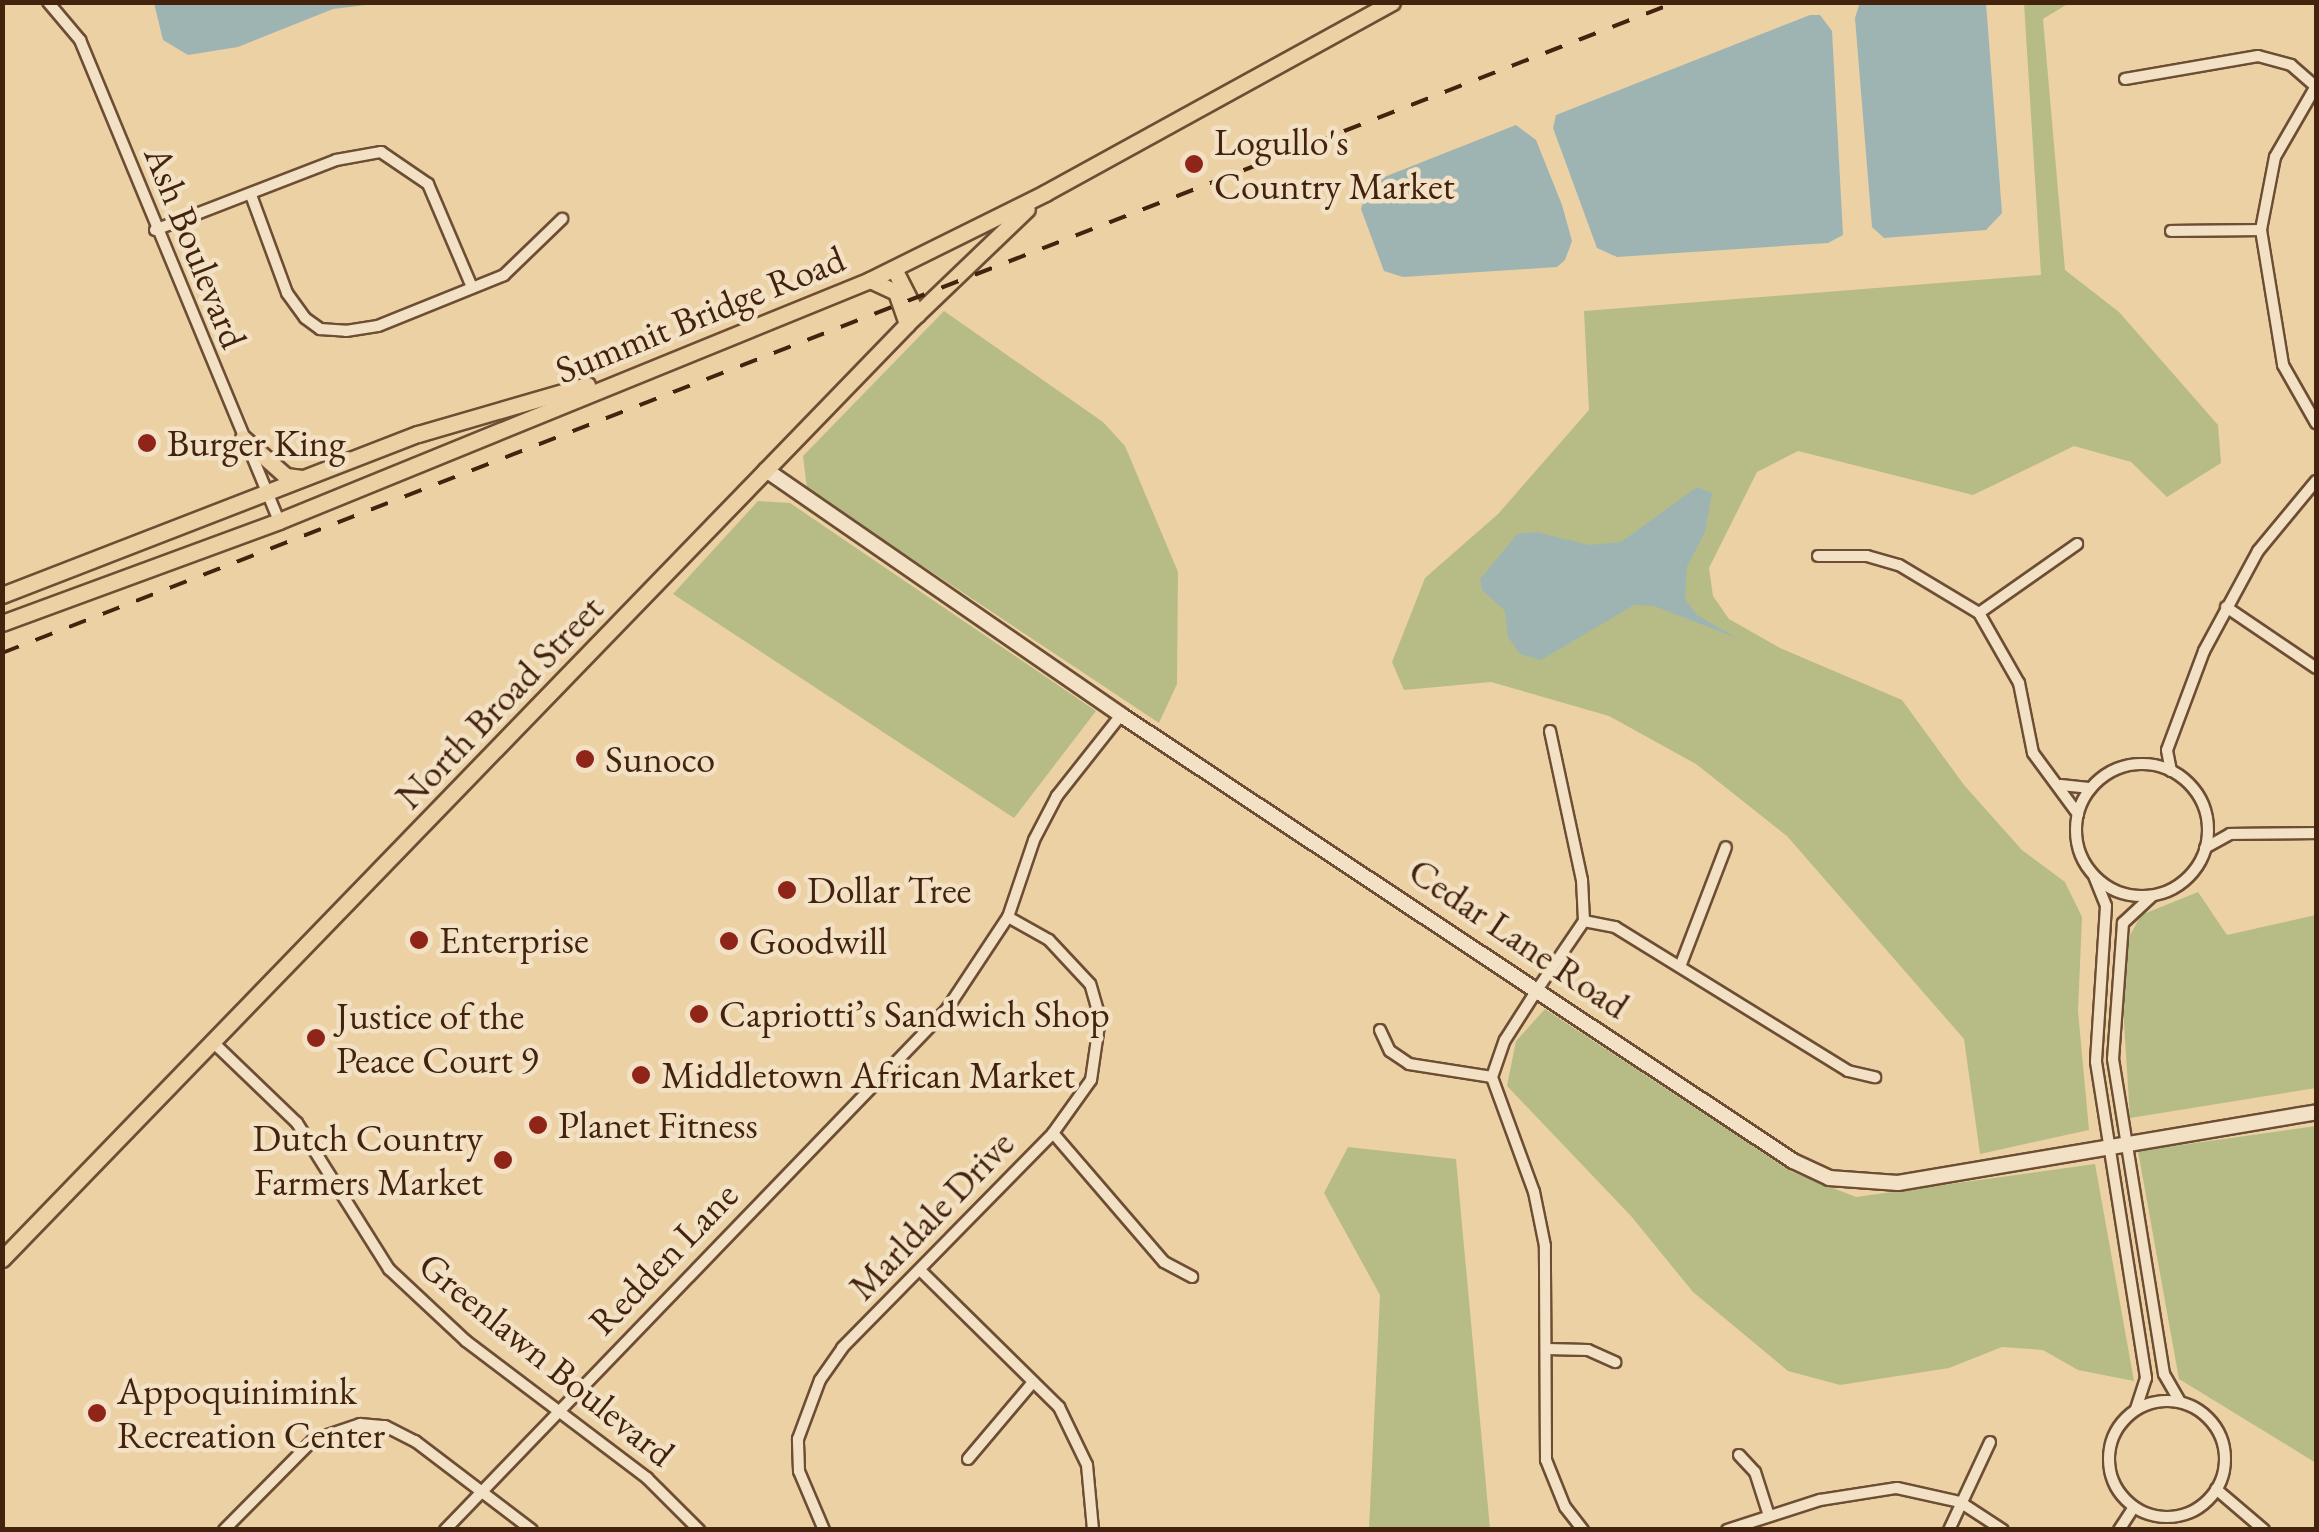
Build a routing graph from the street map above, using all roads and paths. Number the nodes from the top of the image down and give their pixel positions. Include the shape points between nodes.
1 (48, 2) edge
2 (1392, 2) edge
3 (2125, 79) dead end
4 (2316, 87) edge
5 (1045, 194) junction
6 (251, 195) junction
7 (562, 219) dead end
8 (155, 230) junction
9 (2261, 230) junction
10 (2171, 231) dead end
11 (894, 268) junction
12 (870, 280) junction
13 (472, 287) junction
14 (912, 319) junction
15 (644, 369) junction
16 (2316, 423) edge
17 (243, 438) junction
18 (766, 470) junction
19 (306, 478) junction
20 (2316, 482) edge
21 (266, 494) junction
22 (279, 520) junction
23 (2077, 544) dead end
24 (1818, 556) dead end
25 (2, 595) edge
26 (2226, 607) junction
27 (1978, 614) junction
28 (2, 622) edge
29 (2316, 668) edge
30 (1120, 715) junction
31 (1550, 731) dead end
32 (2167, 750) junction
33 (2146, 765) junction
34 (2170, 771) junction
35 (2062, 785) junction
36 (2091, 788) junction
37 (2078, 814) junction
38 (2206, 820) junction
39 (2316, 832) edge
40 (2230, 834) junction
41 (1726, 847) dead end
42 (2205, 848) junction
43 (2094, 876) junction
44 (2152, 896) junction
45 (1008, 917) junction
46 (1584, 921) junction
47 (1681, 964) junction
48 (1537, 990) junction
49 (1380, 1030) dead end
50 (216, 1045) junction
51 (1492, 1077) junction
52 (1876, 1077) dead end
53 (2316, 1112) edge
54 (1053, 1133) junction
55 (2124, 1142) junction
56 (2106, 1145) junction
57 (2, 1260) edge
58 (920, 1270) junction
59 (1192, 1276) dead end
60 (1547, 1350) junction
61 (1615, 1362) dead end
62 (1033, 1382) junction
63 (2180, 1402) junction
64 (558, 1409) junction
65 (2136, 1410) junction
66 (1990, 1442) dead end
67 (1738, 1455) dead end
68 (968, 1458) dead end
69 (2216, 1489) junction
70 (484, 1491) junction
71 (1960, 1502) junction
72 (2134, 1507) junction
73 (1769, 1516) junction
74 (224, 1530) edge
75 (445, 1530) edge
76 (532, 1530) edge
77 (699, 1530) edge
78 (824, 1530) edge
79 (1093, 1530) edge
80 (1583, 1530) edge
81 (1727, 1530) edge
82 (1948, 1530) edge
83 (2003, 1530) edge
84 (2120, 1530) edge
85 (2264, 1530) edge

1 - 8 street, Ash Boulevard via 80,40
2 - 5 main road, Summit Bridge Road
3 - 4 street via 2258,56 2290,65
4 - 9 street via 2275,157
5 - 11 main road, Summit Bridge Road
5 - 14 main road, North Broad Street
6 - 8 street
6 - 13 street via 365,152 400,160 428,184
6 - 13 street via 287,292 320,329 378,326
7 - 13 street via 530,256
8 - 17 street, Ash Boulevard
9 - 10 street
9 - 16 street via 2283,364
11 - 12 main road, Summit Bridge Road
11 - 14 main road
12 - 14 main road via 896,292
12 - 15 main road, Summit Bridge Road
14 - 18 main road, North Broad Street
15 - 19 main road via 418,434
15 - 22 main road, Summit Bridge Road
17 - 19 main road via 286,476
17 - 21 street, Ash Boulevard
18 - 30 street, Cedar Lane Road
18 - 50 main road, North Broad Street
19 - 21 main road
20 - 26 street via 2258,551
21 - 22 street, Ash Boulevard
21 - 25 main road
22 - 28 main road, Summit Bridge Road
23 - 27 street
24 - 27 street via 1868,556 1899,565
26 - 29 street
26 - 32 street
27 - 35 street via 2018,683 2033,752
30 - 45 street, Redden Lane via 1057,796
30 - 48 street, Cedar Lane Road
31 - 46 street via 1582,880
32 - 33 street
32 - 34 street
33 - 34 street
33 - 36 street via 2117,770
34 - 38 street via 2194,791
35 - 36 street
35 - 37 street
36 - 37 street
37 - 43 street via 2077,843
38 - 40 street
38 - 42 street
39 - 40 street
40 - 42 street
41 - 47 street
42 - 44 street via 2189,877
43 - 44 street via 2122,893
43 - 56 street via 2106,906 2095,1032
44 - 55 street via 2130,912 2117,950 2113,1059
45 - 54 street, Marldale Drive via 1070,957 1090,984 1100,1018 1090,1080
45 - 64 street, Redden Lane via 948,1008
46 - 47 street via 1615,928
46 - 48 street
47 - 52 street via 1848,1071
48 - 51 street via 1505,1040
48 - 56 street, Cedar Lane Road via 1792,1161 1829,1178 1898,1183
49 - 51 street via 1390,1051 1410,1064
50 - 57 main road, North Broad Street
50 - 64 street, Greenlawn Boulevard via 297,1123 389,1268 466,1342
51 - 60 street via 1542,1222
53 - 55 street, Cedar Lane Road
54 - 58 street, Marldale Drive
54 - 59 street via 1164,1262
55 - 56 street, Cedar Lane Road
55 - 63 street via 2164,1374
56 - 65 street via 2146,1378
58 - 62 street
58 - 78 street, Marldale Drive via 842,1348 804,1416 799,1472
60 - 61 street via 1588,1350
60 - 80 street via 1546,1460 1564,1506
62 - 68 street
62 - 79 street via 1077,1436 1087,1464
63 - 65 street
63 - 69 street via 2206,1416 2221,1439 2225,1462
64 - 70 street, Redden Lane
64 - 77 street, Greenlawn Boulevard via 647,1478
65 - 72 street via 2119,1426 2109,1457 2115,1486
66 - 71 street
67 - 73 street via 1754,1472
69 - 72 street via 2180,1516
69 - 85 street
70 - 74 street via 415,1441 386,1426 360,1424 313,1440
70 - 75 street, Redden Lane
70 - 76 street
71 - 73 street via 1897,1488
71 - 82 street
71 - 83 street
72 - 84 street
73 - 81 street

